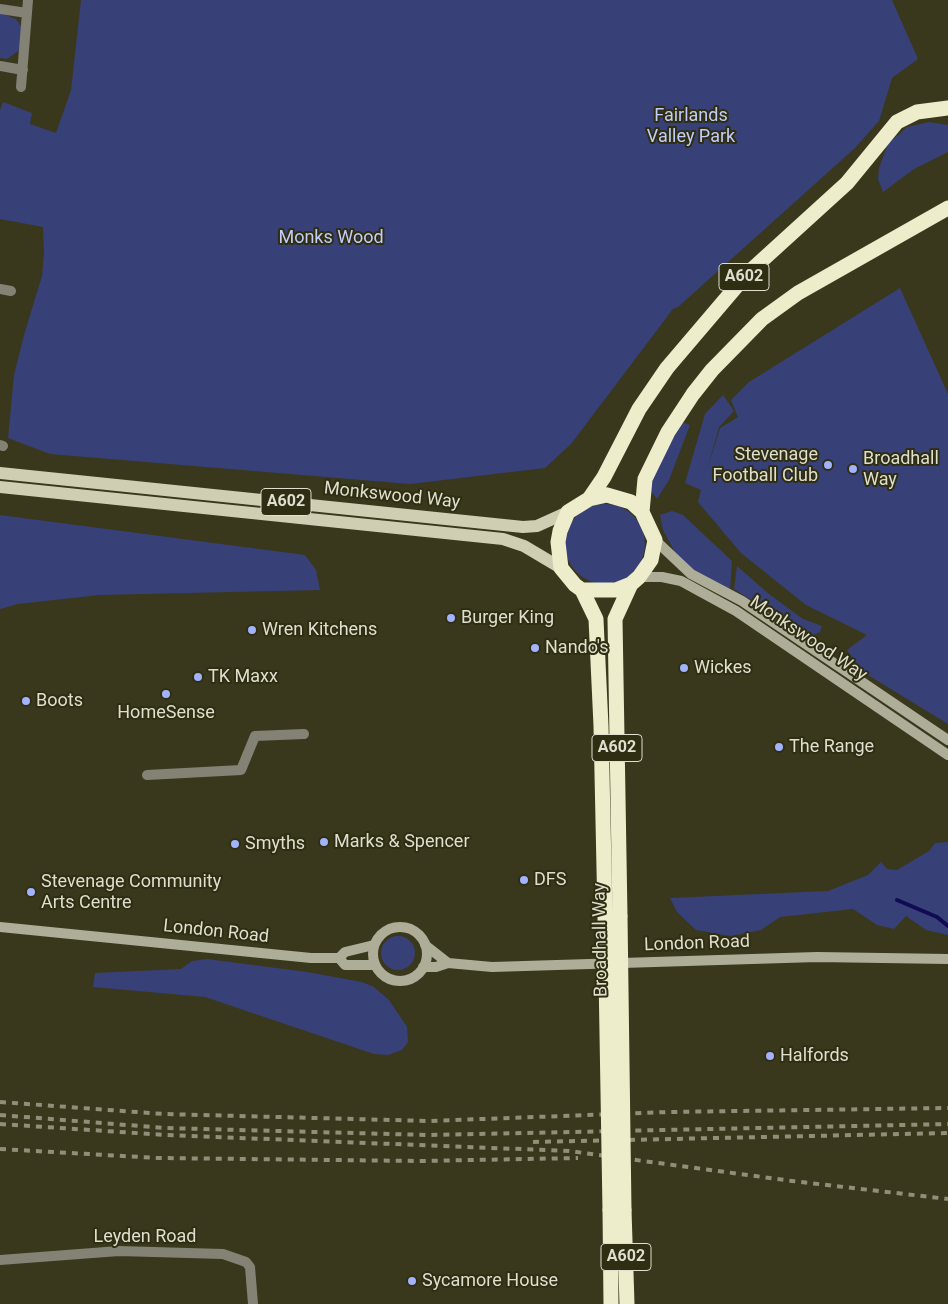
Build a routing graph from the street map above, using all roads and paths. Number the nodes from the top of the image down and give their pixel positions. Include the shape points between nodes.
1 (28, 0) edge
2 (0, 9) edge
3 (27, 13) junction
4 (0, 66) edge
5 (23, 70) junction
6 (21, 87) dead end
7 (948, 108) edge
8 (948, 208) edge
9 (0, 289) edge
10 (11, 291) dead end
11 (0, 473) edge
12 (0, 487) edge
13 (589, 499) junction
14 (568, 512) junction
15 (642, 512) junction
16 (655, 540) junction
17 (561, 568) junction
18 (635, 581) junction
19 (582, 590) junction
20 (304, 734) dead end
21 (948, 740) edge
22 (948, 755) edge
23 (147, 775) dead end
24 (612, 916) junction
25 (0, 927) edge
26 (374, 945) junction
27 (425, 945) junction
28 (339, 958) junction
29 (948, 959) edge
30 (448, 963) junction
31 (375, 965) junction
32 (423, 967) junction
33 (617, 1210) junction
34 (0, 1260) edge
35 (628, 1303) edge
36 (253, 1304) edge
37 (611, 1304) edge

1 - 3 street
2 - 3 street
3 - 5 street
4 - 5 street
5 - 6 street
7 - 13 highway, A602 via 917,112 897,122 847,183 747,274 667,368 639,409
8 - 15 highway, A602 via 798,293 762,319 712,370 668,432 645,479
9 - 10 street
11 - 14 main road, Monkswood Way / A602 via 523,527 537,526
12 - 17 main road, Monkswood Way / A602 via 503,539 524,546
13 - 14 highway
13 - 15 highway via 607,495 620,498 631,502
14 - 17 highway via 558,542
15 - 16 highway
16 - 18 highway via 651,560
16 - 21 main road, Monkswood Way via 691,574 742,601
17 - 19 highway
18 - 19 highway via 616,590
18 - 22 main road, Monkswood Way via 662,577 681,582 736,611
18 - 24 highway, Broadhall Way / A602 via 615,618
19 - 24 highway, Broadhall Way / A602 via 596,619
20 - 23 street via 256,736 241,770
24 - 33 highway, Broadhall Way / A602, bridge
25 - 28 main road, London Road via 311,958
26 - 27 main road via 383,933 399,927 413,931
26 - 28 main road, London Road via 345,952
26 - 31 main road
27 - 30 main road
27 - 32 main road
28 - 31 main road, London Road via 346,965
29 - 30 main road, London Road via 817,957 492,967
30 - 32 main road, London Road
31 - 32 main road via 383,975 398,981 416,975
33 - 35 highway, Broadhall Way / A602
33 - 37 highway, Broadhall Way / A602
34 - 36 street, Leyden Road via 119,1251 223,1254 246,1262 250,1267

